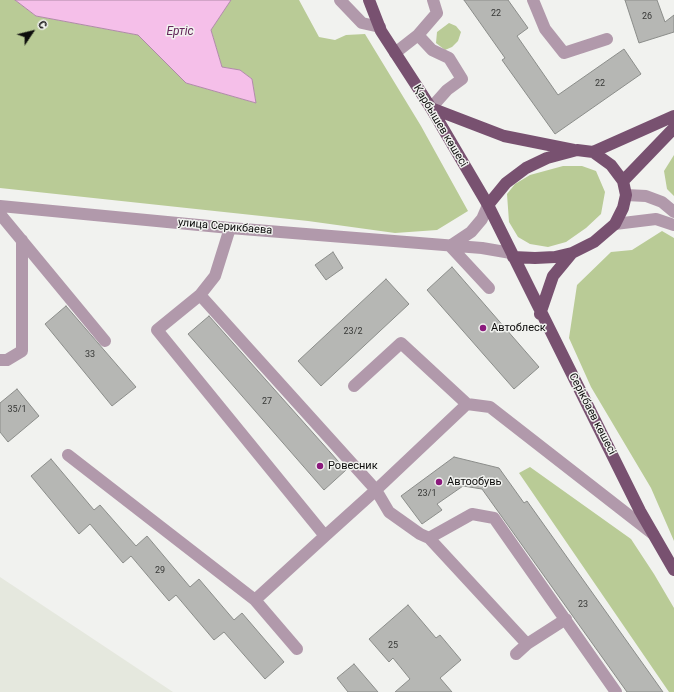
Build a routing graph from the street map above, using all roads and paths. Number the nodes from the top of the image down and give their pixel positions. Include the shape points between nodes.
1 (340, 0) edge
2 (369, 0) edge
3 (433, 0) edge
4 (534, 0) edge
5 (380, 27) junction
6 (418, 35) junction
7 (607, 39) dead end
8 (395, 53) junction
9 (431, 108) junction
10 (674, 116) edge
11 (674, 128) edge
12 (577, 150) junction
13 (593, 152) junction
14 (623, 181) junction
15 (626, 195) junction
16 (488, 205) junction
17 (0, 206) edge
18 (674, 212) edge
19 (0, 214) edge
20 (615, 224) junction
21 (674, 225) edge
22 (230, 228) junction
23 (22, 240) junction
24 (450, 246) junction
25 (572, 253) junction
26 (512, 255) junction
27 (489, 288) dead end
28 (200, 295) junction
29 (540, 314) junction
30 (105, 341) dead end
31 (0, 360) edge
32 (354, 386) dead end
33 (467, 404) junction
34 (68, 455) dead end
35 (376, 490) junction
36 (654, 535) junction
37 (325, 536) junction
38 (429, 538) junction
39 (674, 570) edge
40 (255, 600) junction
41 (566, 619) junction
42 (527, 644) junction
43 (297, 649) dead end
44 (516, 654) dead end
45 (616, 692) edge

1 - 5 street via 362,23
2 - 5 main road, Қарбышев көшесі
3 - 6 street via 436,13
4 - 7 street via 545,29 564,53
5 - 8 main road, Қарбышев көшесі
6 - 8 street
6 - 9 street via 432,50 449,58 462,79 447,90
8 - 9 main road, Қарбышев көшесі
9 - 12 main road via 504,136
9 - 16 main road, Қарбышев көшесі
10 - 13 main road
11 - 14 main road
12 - 13 main road
12 - 16 main road via 547,158 526,168 506,183
13 - 14 main road via 610,165
14 - 15 main road
15 - 18 street via 646,196 662,202
15 - 20 main road
16 - 24 street via 482,220
16 - 26 main road, Қарбышев көшесі
17 - 22 street, улица Серикбаева
19 - 23 street
20 - 21 street via 656,219
20 - 25 main road via 594,242
22 - 24 street, улица Серикбаева
22 - 28 street via 215,276
23 - 30 street
23 - 31 street via 22,351 7,360
24 - 26 street, улица Серикбаева via 482,248
24 - 27 street
25 - 26 main road via 535,258
25 - 29 main road via 553,276
26 - 29 main road, Серікбаев көшесі
28 - 35 street
28 - 37 street via 157,330
29 - 36 main road, Серікбаев көшесі
32 - 33 street via 401,343
33 - 35 street
33 - 36 street via 490,407
34 - 40 street
35 - 37 street
35 - 38 street via 390,512
36 - 39 main road, Серікбаев көшесі
37 - 40 street
38 - 41 street via 472,514 494,518
38 - 42 street
40 - 43 street
41 - 42 street
41 - 45 street
42 - 44 street

